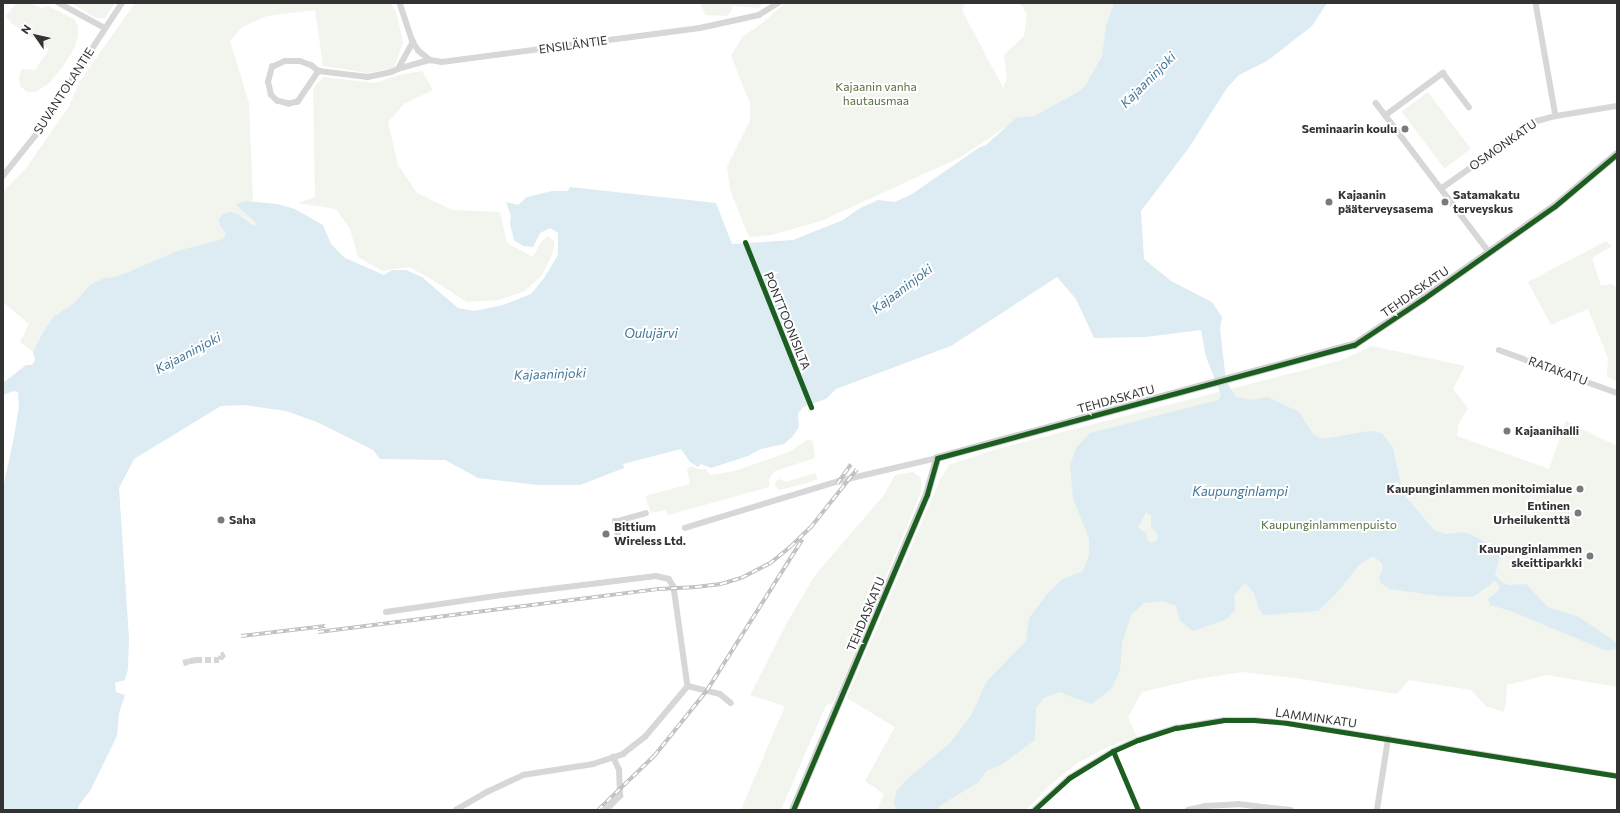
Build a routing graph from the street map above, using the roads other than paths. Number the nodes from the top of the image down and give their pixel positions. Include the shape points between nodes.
1 (59, 3) edge
2 (122, 3) edge
3 (400, 3) edge
4 (778, 3) edge
5 (1536, 3) edge
6 (105, 28) junction
7 (413, 42) junction
8 (430, 60) junction
9 (398, 69) junction
10 (319, 71) junction
11 (1376, 103) dead end
12 (1617, 106) edge
13 (1469, 107) dead end
14 (1386, 115) junction
15 (1556, 116) junction
16 (1616, 156) edge
17 (3, 176) edge
18 (1442, 188) junction
19 (1489, 252) junction
20 (1499, 350) dead end
21 (1617, 393) edge
22 (937, 458) junction
23 (646, 513) dead end
24 (685, 528) dead end
25 (620, 545) dead end
26 (386, 612) dead end
27 (688, 686) junction
28 (731, 703) dead end
29 (1388, 739) junction
30 (613, 757) junction
31 (1617, 776) edge
32 (456, 810) edge
33 (606, 810) edge
34 (793, 810) edge
35 (1034, 810) edge
36 (1188, 810) edge
37 (1291, 810) edge
38 (1377, 810) edge

1 - 6 street
2 - 6 street, SUVANTOLANTIE
3 - 7 street
4 - 8 street, ENSILÄNTIE via 760,15 700,28 448,62
5 - 15 street
6 - 17 street, SUVANTOLANTIE via 35,136
7 - 8 street
7 - 9 street
8 - 9 street
9 - 10 street via 368,77
10 - 10 street via 300,61 285,60 272,67 268,82 271,95 277,101 289,104 298,102
11 - 14 street
12 - 15 street, OSMONKATU
13 - 14 street via 1443,73
14 - 18 street
15 - 18 street, OSMONKATU via 1537,122
16 - 19 street, TEHDASKATU via 1555,206
18 - 19 street
19 - 22 street, TEHDASKATU via 1354,345
20 - 21 street, RATAKATU
22 - 24 street via 843,480
22 - 34 street, TEHDASKATU via 927,494
23 - 25 street via 615,522
26 - 27 street via 649,577 669,579 674,587
27 - 28 street via 720,694
27 - 30 street via 645,737 623,754
29 - 31 street, LAMMINKATU
29 - 35 street, LAMMINKATU via 1254,720 1224,720 1176,728 1138,740 1096,760 1057,788
29 - 38 street
30 - 32 street via 581,766 523,775
30 - 33 street via 619,770 620,796
36 - 37 street via 1238,804

